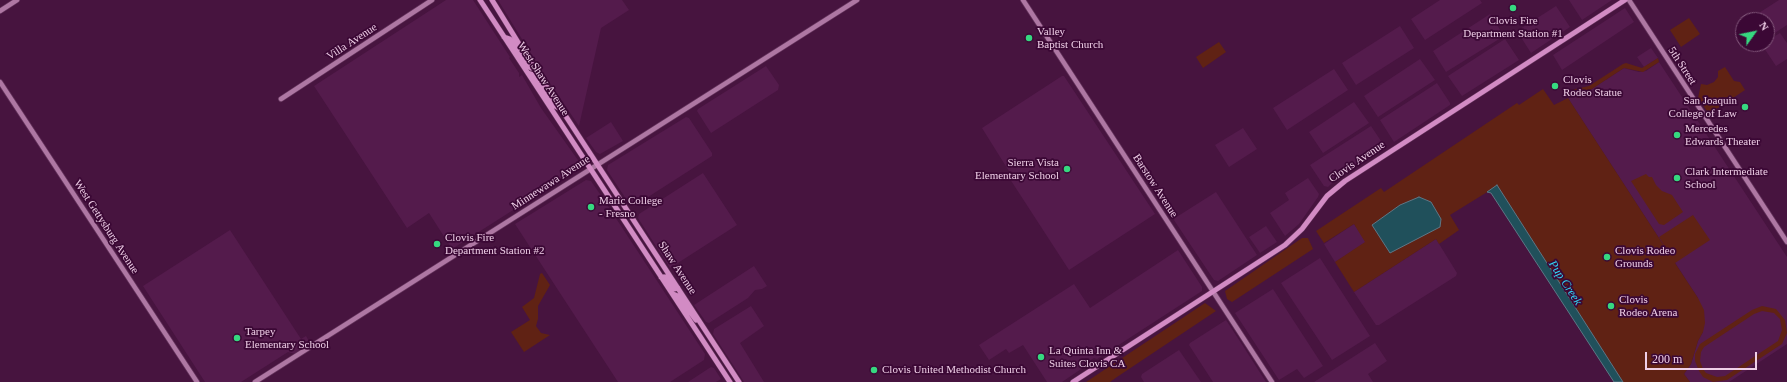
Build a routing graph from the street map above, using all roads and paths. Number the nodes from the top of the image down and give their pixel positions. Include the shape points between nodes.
1 (17, 0) edge
2 (432, 0) edge
3 (480, 0) edge
4 (492, 0) edge
5 (856, 0) edge
6 (1023, 0) edge
7 (1626, 0) edge
8 (1629, 0) edge
9 (0, 12) edge
10 (504, 37) junction
11 (534, 66) junction
12 (528, 73) junction
13 (0, 82) edge
14 (280, 99) dead end
15 (562, 109) junction
16 (598, 164) junction
17 (589, 169) junction
18 (1787, 242) edge
19 (661, 277) junction
20 (678, 288) junction
21 (1214, 291) junction
22 (673, 294) junction
23 (705, 330) junction
24 (197, 382) edge
25 (255, 382) edge
26 (730, 382) edge
27 (740, 382) edge
28 (1073, 382) edge
29 (1272, 382) edge

1 - 9 main road
2 - 14 main road, Villa Avenue
3 - 10 main road, West Shaw Avenue
4 - 11 main road, West Shaw Avenue
5 - 16 main road, Minnewawa Avenue
6 - 21 main road, Barstow Avenue
7 - 21 main road, Clovis Avenue via 1345,181 1327,196 1295,237
8 - 18 main road, 5th Street
10 - 11 main road via 510,39 528,66
10 - 12 main road, West Shaw Avenue
11 - 15 main road, West Shaw Avenue
12 - 15 main road via 534,75 555,106
12 - 17 main road, West Shaw Avenue
13 - 24 main road, West Gettysburg Avenue
15 - 16 main road, West Shaw Avenue
16 - 17 main road, Minnewawa Avenue
16 - 20 main road, Shaw Avenue
17 - 19 main road, Shaw Avenue
17 - 25 main road, Minnewawa Avenue
19 - 20 main road via 666,277 674,288
19 - 22 main road, Shaw Avenue
20 - 23 main road, Shaw Avenue
21 - 28 main road, Clovis Avenue
21 - 29 main road, Barstow Avenue
22 - 23 main road via 678,296
22 - 26 main road, Shaw Avenue
23 - 27 main road, Shaw Avenue

